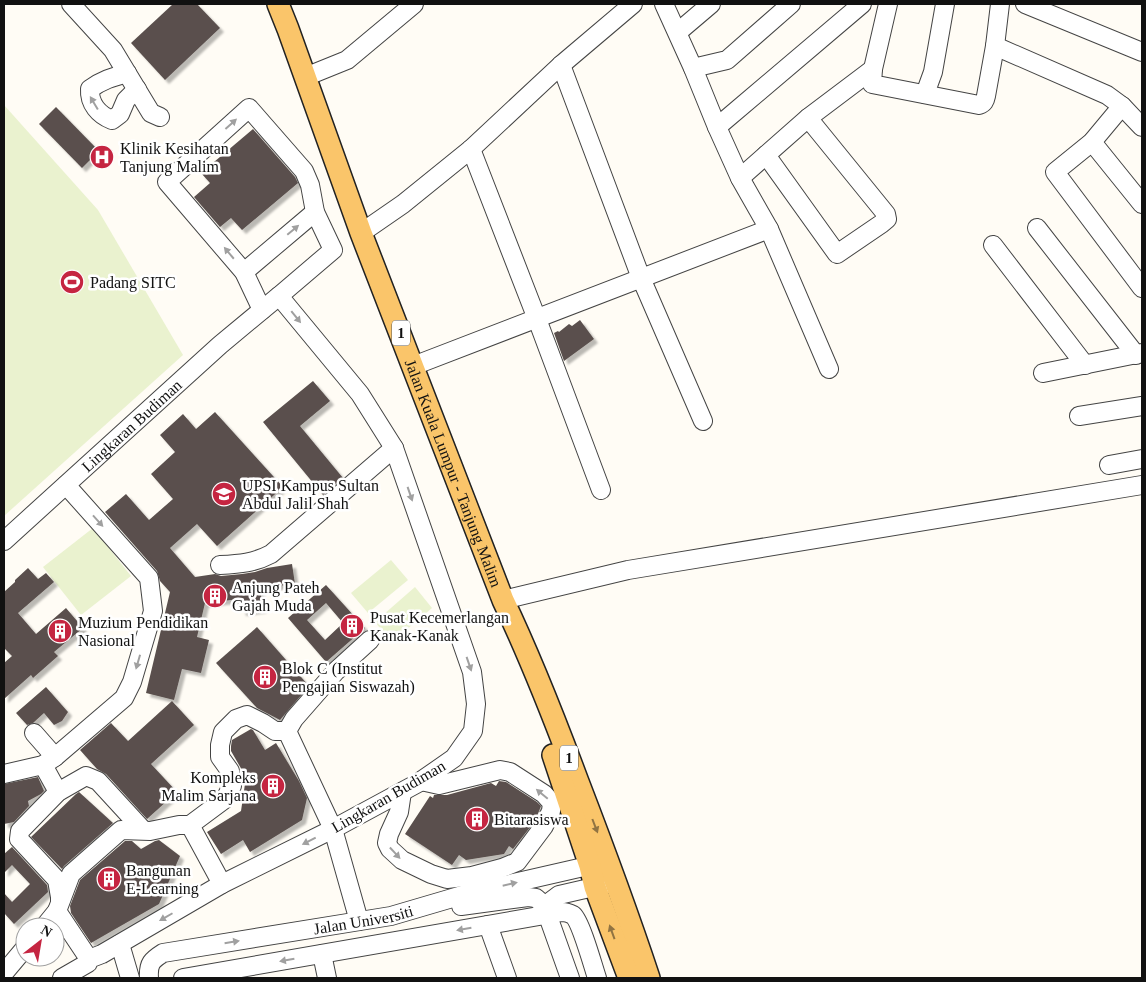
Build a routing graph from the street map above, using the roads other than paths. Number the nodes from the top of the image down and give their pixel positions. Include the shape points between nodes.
1 (71, 4) edge
2 (278, 4) edge
3 (282, 4) edge
4 (414, 4) edge
5 (634, 4) edge
6 (664, 4) edge
7 (711, 4) edge
8 (791, 4) edge
9 (862, 4) edge
10 (888, 4) edge
11 (946, 4) edge
12 (1000, 4) edge
13 (1025, 4) edge
14 (288, 29) junction
15 (678, 32) junction
16 (995, 46) junction
17 (1142, 52) edge
18 (561, 65) junction
19 (693, 68) junction
20 (873, 69) junction
21 (127, 73) junction
22 (305, 77) junction
23 (137, 89) junction
24 (925, 94) junction
25 (1122, 106) junction
26 (160, 118) dead end
27 (808, 118) junction
28 (717, 127) junction
29 (1142, 127) edge
30 (1092, 142) junction
31 (471, 149) junction
32 (766, 155) junction
33 (740, 178) junction
34 (1142, 204) edge
35 (315, 212) junction
36 (1037, 228) dead end
37 (769, 229) junction
38 (362, 233) junction
39 (992, 245) dead end
40 (244, 272) junction
41 (641, 278) junction
42 (1142, 288) edge
43 (279, 296) junction
44 (260, 306) junction
45 (537, 319) junction
46 (1139, 354) edge
47 (1084, 365) junction
48 (414, 366) junction
49 (829, 369) dead end
50 (1043, 373) dead end
51 (1142, 406) edge
52 (1079, 416) dead end
53 (703, 421) dead end
54 (394, 448) junction
55 (1142, 459) edge
56 (1109, 465) dead end
57 (66, 485) junction
58 (1142, 485) edge
59 (601, 490) dead end
60 (4, 530) edge
61 (4, 542) edge
62 (220, 565) dead end
63 (503, 600) junction
64 (370, 640) dead end
65 (287, 731) junction
66 (34, 733) dead end
67 (49, 761) junction
68 (4, 774) edge
69 (421, 781) junction
70 (58, 792) junction
71 (402, 792) junction
72 (190, 825) junction
73 (333, 828) junction
74 (143, 830) junction
75 (599, 864) junction
76 (222, 884) junction
77 (474, 884) junction
78 (605, 884) junction
79 (57, 911) junction
80 (547, 914) junction
81 (391, 916) junction
82 (52, 917) edge
83 (359, 922) junction
84 (488, 924) junction
85 (120, 944) junction
86 (322, 954) junction
87 (15, 960) edge
88 (83, 968) edge
89 (4, 973) edge
90 (62, 978) edge
91 (130, 978) edge
92 (149, 978) edge
93 (183, 978) edge
94 (327, 978) edge
95 (507, 978) edge
96 (570, 978) edge
97 (597, 978) edge
98 (629, 978) edge
99 (648, 978) edge

1 - 21 street via 113,50
2 - 14 main road, 1
3 - 14 main road, 1
4 - 22 street via 348,60
5 - 18 street
6 - 15 street
7 - 15 street
8 - 19 street via 727,60
9 - 28 street
10 - 20 street
11 - 24 street via 933,72
12 - 16 street
13 - 17 street
14 - 22 main road, Jalan Kuala Lumpur - Tanjung Malim / 1
15 - 19 street
16 - 24 street via 982,104
16 - 25 street via 1107,95
18 - 31 street
18 - 41 street
19 - 28 street
20 - 24 street via 872,84
20 - 27 street
21 - 23 street
23 -> 21 street via 112,120 94,106 90,89 108,78
22 - 38 main road, Jalan Kuala Lumpur - Tanjung Malim / 1
23 - 26 street via 151,114
25 - 29 street
25 - 30 street
27 - 32 street
27 - 32 street via 886,214 881,224 836,254
28 - 33 street
30 - 34 street
30 - 42 street via 1055,172
31 - 38 street
31 - 45 street
32 - 33 street
33 - 37 street
40 -> 35 street
40 -> 35 street via 168,182 249,108 304,171
35 - 43 street via 333,250
36 - 46 street
37 - 41 street
37 - 49 street
38 - 48 main road, Jalan Kuala Lumpur - Tanjung Malim / 1
39 - 47 street
40 - 44 street
41 - 45 street
41 - 53 street
43 - 44 street
43 -> 54 street, Lingkaran Budiman via 360,394
44 - 57 street, Lingkaran Budiman
44 - 60 street
45 - 48 street
45 - 59 street
46 - 47 street
47 - 50 street
48 - 63 main road, Jalan Kuala Lumpur - Tanjung Malim / 1
51 - 52 street
54 - 62 street via 271,554 248,563
54 -> 69 street, Lingkaran Budiman via 472,672 476,704 473,731 454,758
55 - 56 street
57 - 61 street, Lingkaran Budiman
57 -> 67 street via 149,578 153,611 132,682 124,698
58 - 63 street via 628,570
63 - 75 main road, Jalan Kuala Lumpur - Tanjung Malim / 1 via 519,634 534,695
64 - 65 street via 336,671
65 - 72 street via 275,731 247,715 236,719 223,732 220,745 220,757 230,771 232,786 225,799
65 - 73 street
66 - 67 street
67 - 68 street
67 - 70 street
69 - 71 street, Lingkaran Budiman
77 -> 69 street via 517,862 544,826 552,803 510,772 500,770 439,785
70 - 74 street via 86,776 98,781
70 - 79 street via 20,831 19,839 57,880 60,897
71 - 73 street, Lingkaran Budiman
71 -> 77 street via 399,812 387,843 390,850 402,860 431,874
72 - 74 street
72 - 76 street
73 -> 76 street, Lingkaran Budiman
73 - 83 street
74 - 79 street via 121,830 71,874
77 -> 75 street, Jalan Universiti
75 - 78 main road, Jalan Kuala Lumpur - Tanjung Malim / 1
76 -> 85 street, Lingkaran Budiman
77 - 81 street, Jalan Universiti
78 - 80 street via 559,895 551,901
98 -> 78 main road, Jalan Kuala Lumpur - Tanjung Malim / 1
78 - 99 main road, Jalan Kuala Lumpur - Tanjung Malim / 1
79 - 82 street
79 - 88 street
80 - 81 street via 544,905 528,896
80 - 84 street
80 - 96 street
80 - 97 street via 562,912 575,916
81 - 83 street, Jalan Universiti
92 -> 83 street, Jalan Universiti via 152,960 164,953
84 -> 86 street
84 - 95 street
85 - 88 street, Lingkaran Budiman
85 - 91 street
86 -> 93 street
86 - 94 street
87 - 89 street
88 - 90 street, Lingkaran Budiman

